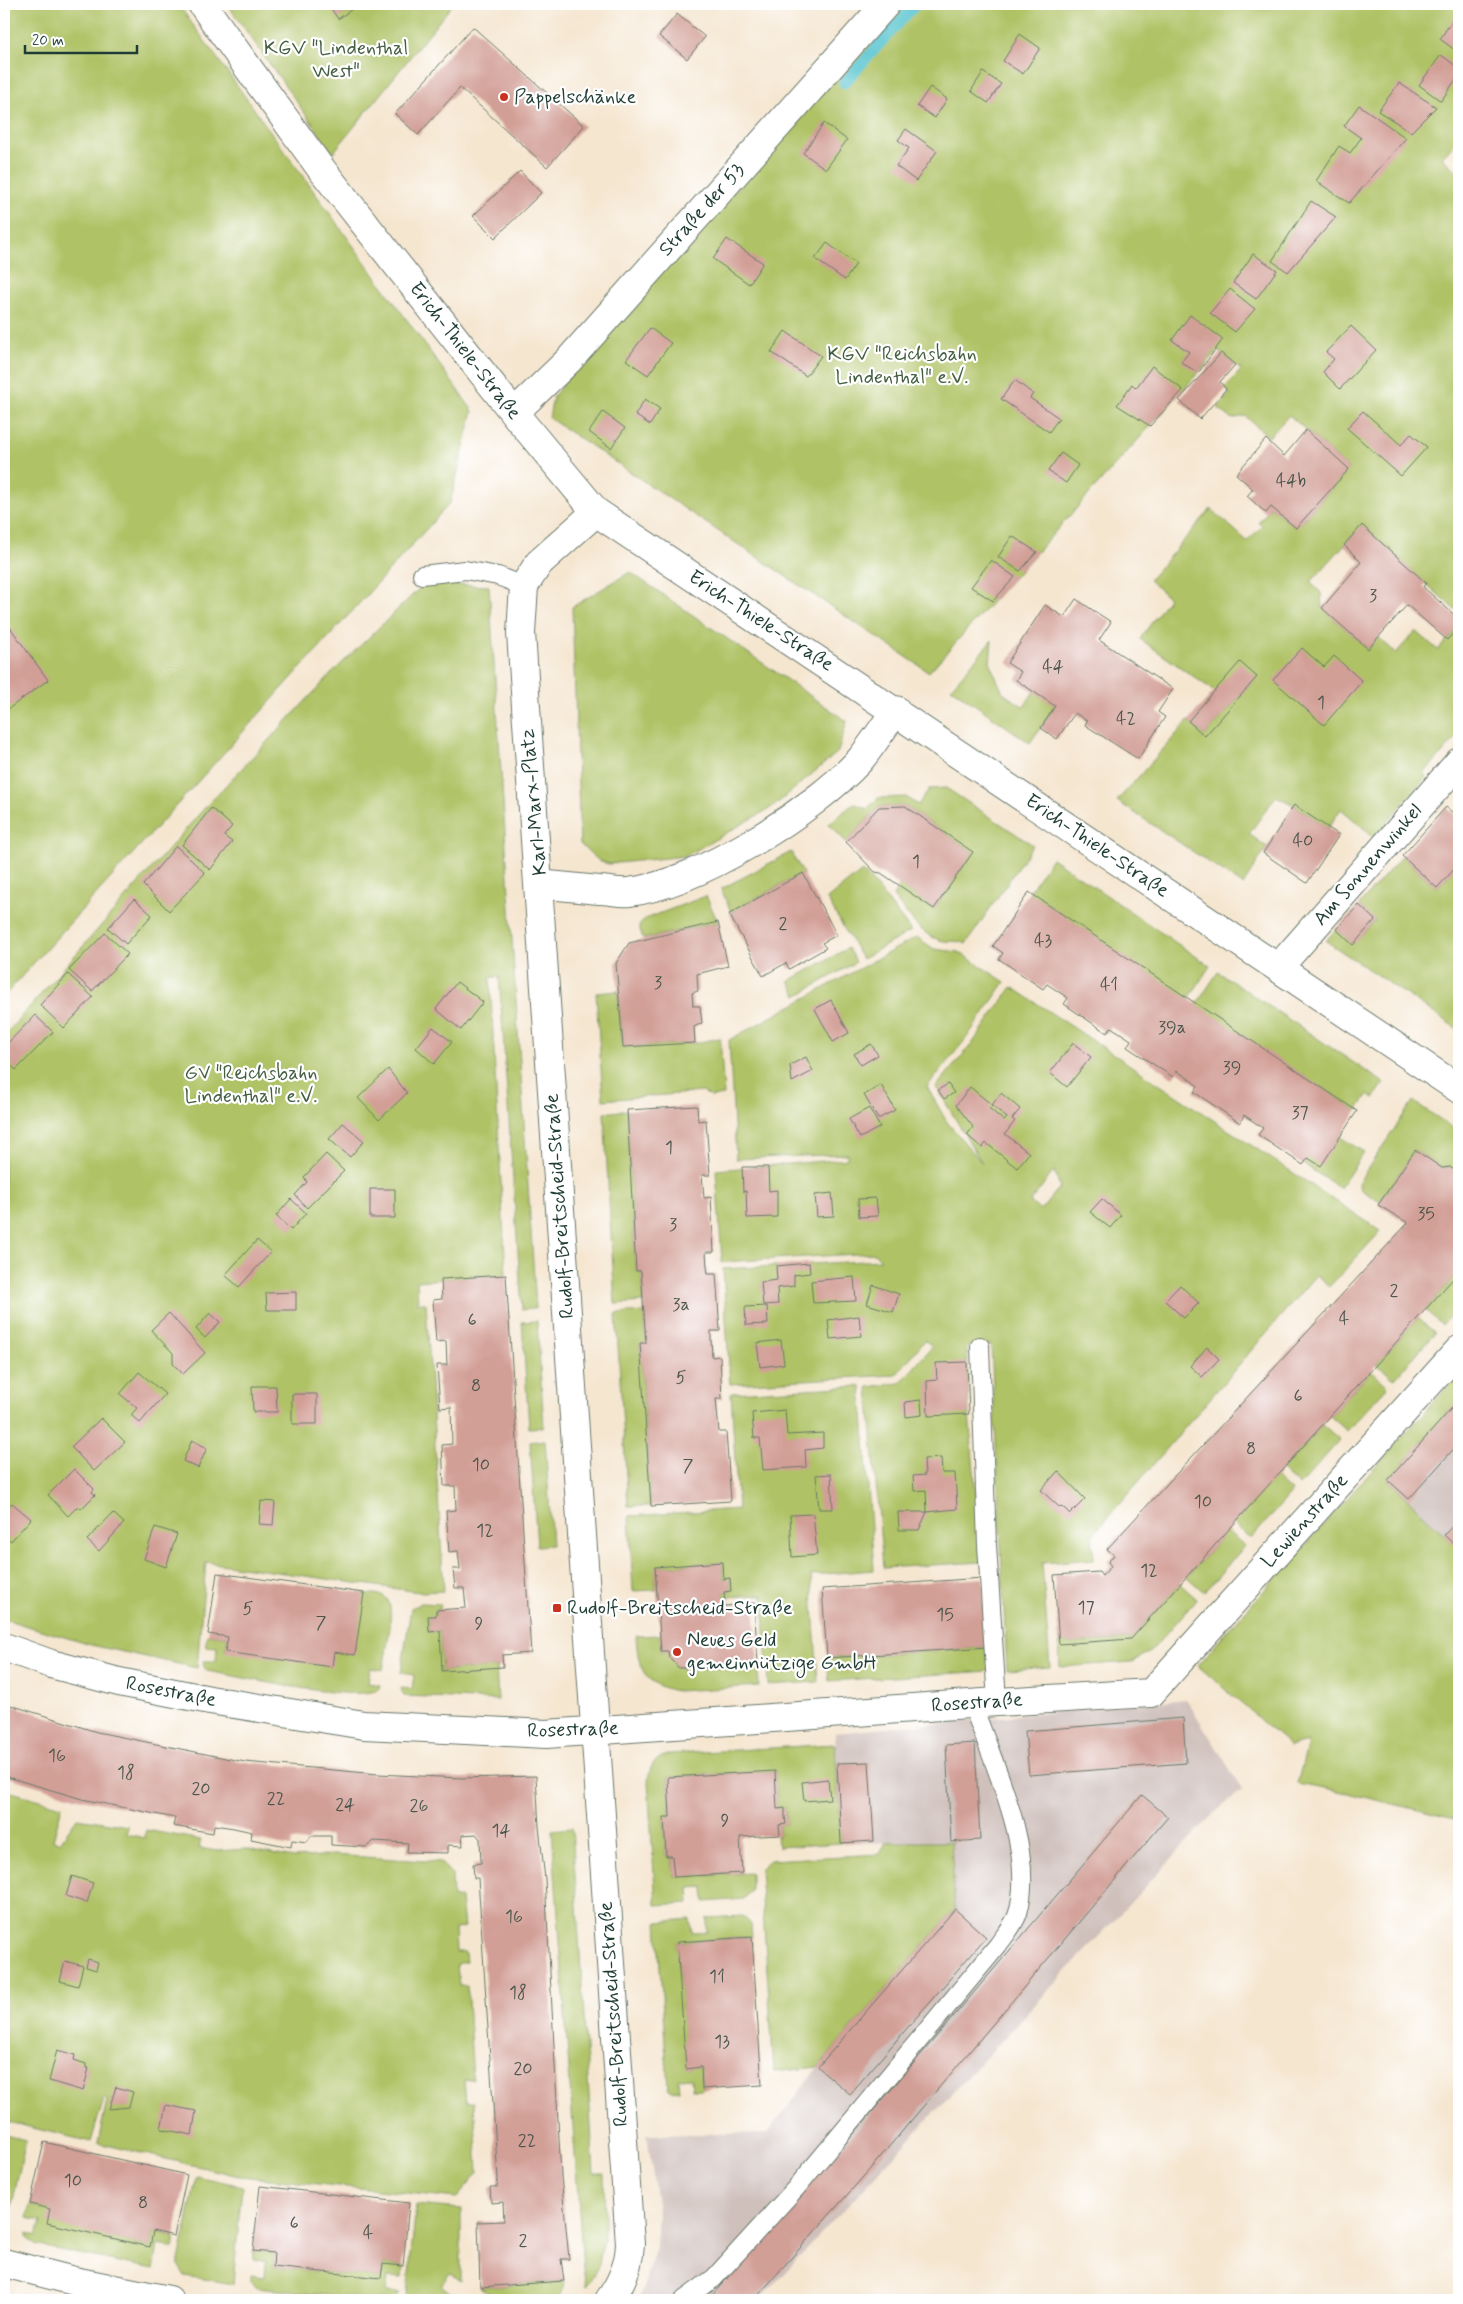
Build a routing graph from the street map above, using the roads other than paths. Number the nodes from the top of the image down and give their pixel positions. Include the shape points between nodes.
1 (202, 4) edge
2 (886, 4) edge
3 (514, 413) junction
4 (596, 512) junction
5 (422, 575) dead end
6 (524, 586) junction
7 (896, 710) junction
8 (1459, 762) edge
9 (538, 884) junction
10 (1278, 968) junction
11 (1459, 1089) edge
12 (980, 1346) dead end
13 (1459, 1350) edge
14 (4, 1646) edge
15 (1151, 1693) joint
16 (984, 1702) junction
17 (595, 1731) junction
18 (4, 2263) edge
19 (169, 2300) edge
20 (609, 2300) edge
21 (684, 2300) edge

1 - 3 street, Erich-Thiele-Straße via 319,166
2 - 3 street, Straße der 53 via 569,360
3 - 4 street, Erich-Thiele-Straße
4 - 6 street, Karl-Marx-Platz via 539,563
4 - 7 street, Erich-Thiele-Straße
5 - 6 lane via 465,570 498,576
6 - 9 street, Karl-Marx-Platz via 521,633
7 - 9 street, Karl-Marx-Platz via 859,760 821,795 762,835 702,869 666,884 628,892
7 - 10 street, Erich-Thiele-Straße
8 - 10 street, Am Sonnenwinkel
9 - 17 street, Rudolf-Breitscheid-Straße
10 - 11 street, Erich-Thiele-Straße
12 - 16 lane via 987,1545
13 - 15 street, Lewienstraße
14 - 17 street, Rosestraße via 51,1664 119,1682 364,1725 546,1734
15 - 16 street, Rosestraße
16 - 17 street, Rosestraße
16 - 21 lane via 1018,1836 1023,1886 1018,1915 998,1945 796,2188 714,2278
17 - 20 street, Rudolf-Breitscheid-Straße via 630,2244 624,2277
18 - 19 street

